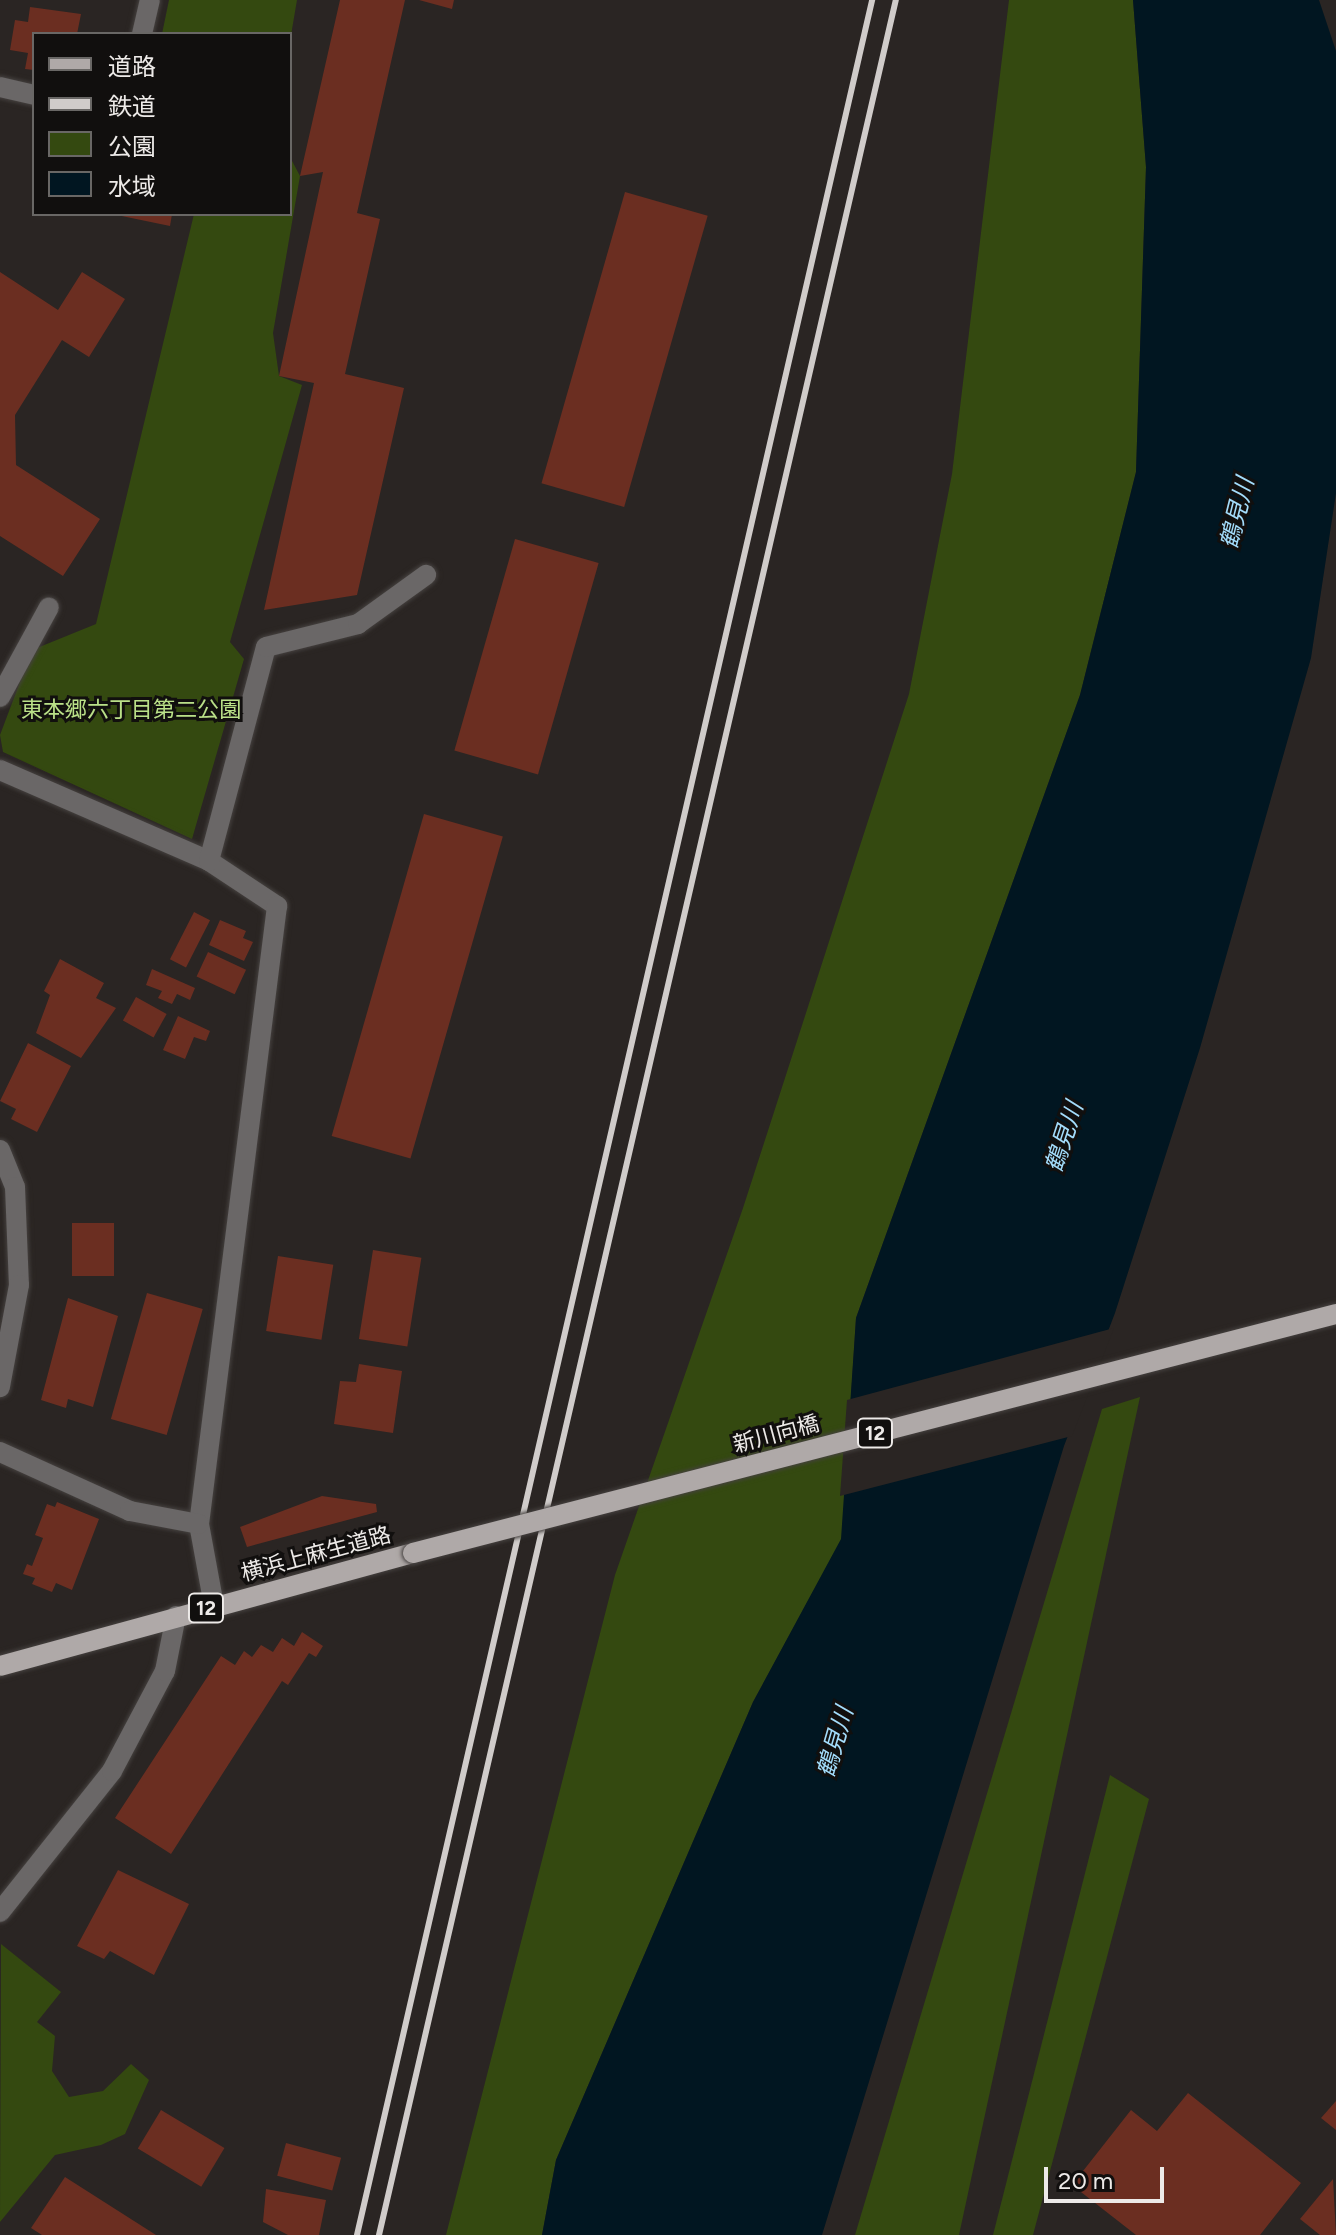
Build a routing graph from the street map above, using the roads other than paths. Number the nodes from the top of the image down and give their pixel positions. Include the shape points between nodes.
1 (150, 0) edge
2 (142, 32) edge
3 (0, 87) edge
4 (32, 95) edge
5 (426, 575) dead end
6 (49, 607) dead end
7 (0, 697) edge
8 (0, 770) edge
9 (209, 861) junction
10 (0, 1150) edge
11 (1336, 1314) edge
12 (0, 1387) edge
13 (0, 1452) edge
14 (199, 1524) junction
15 (413, 1553) joint
16 (214, 1606) junction
17 (176, 1616) junction
18 (0, 1666) edge
19 (0, 1912) edge

1 - 2 street
3 - 4 street
5 - 9 street via 358,624 266,647
6 - 7 street
8 - 9 street
9 - 14 street via 277,906
10 - 12 street via 15,1187 19,1285
11 - 15 main road, 新川向橋 / 12, bridge
13 - 14 street via 130,1511
14 - 16 street
15 - 16 main road, 横浜上麻生道路 / 12
16 - 17 main road, 横浜上麻生道路 / 12
17 - 18 main road, 横浜上麻生道路 / 12
17 - 19 street via 165,1671 112,1771

